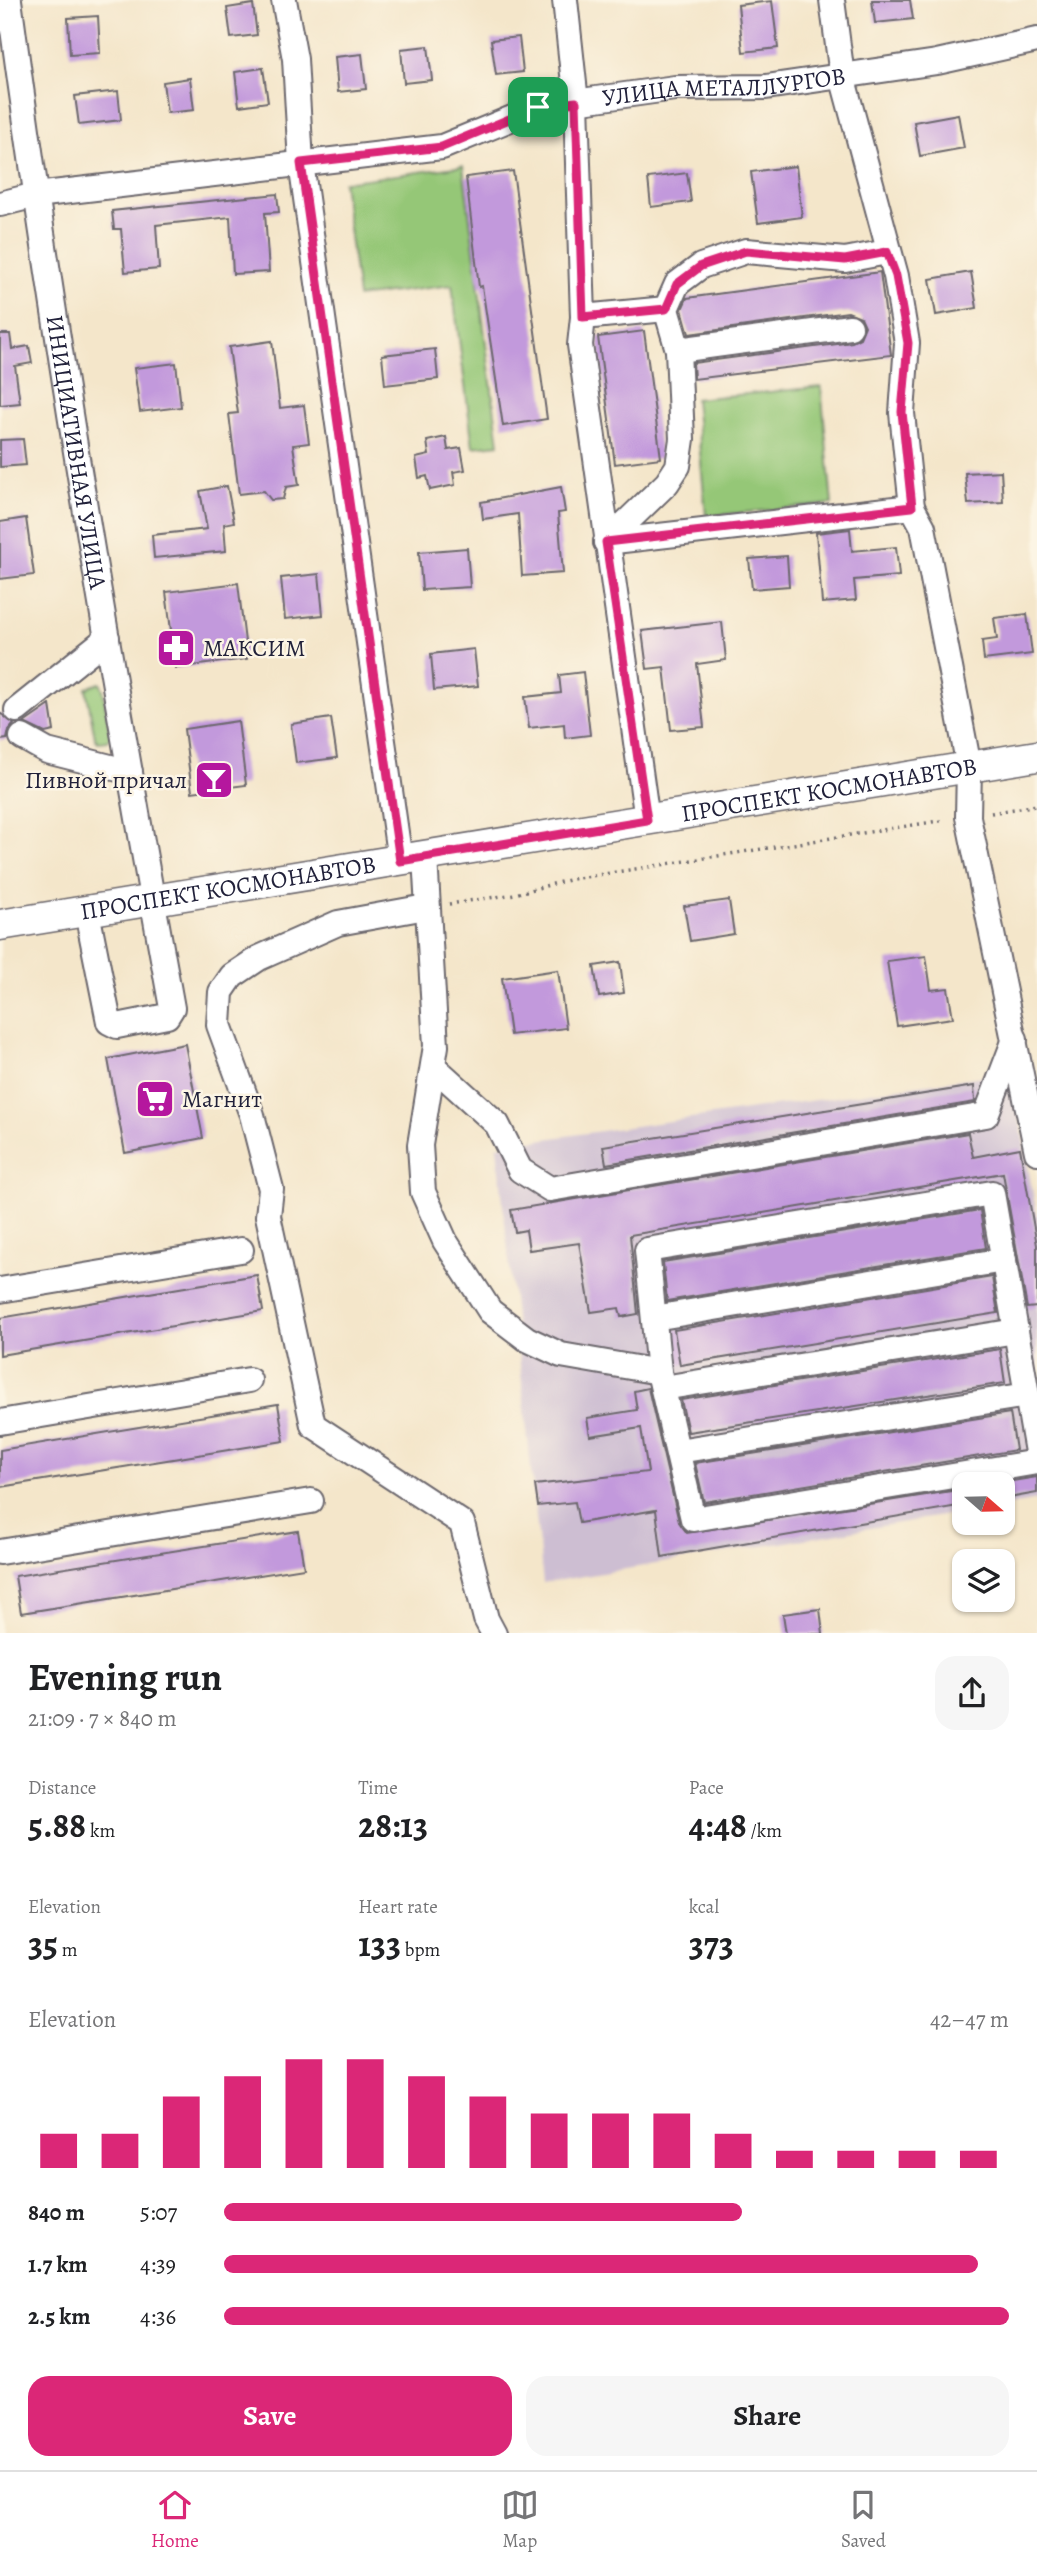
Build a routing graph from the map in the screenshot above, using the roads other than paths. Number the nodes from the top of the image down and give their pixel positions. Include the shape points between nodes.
1 (9, 0) edge
2 (284, 0) edge
3 (565, 0) edge
4 (832, 0) edge
5 (1037, 40) edge
6 (842, 76) junction
7 (576, 102) junction
8 (301, 163) junction
9 (36, 195) junction
10 (0, 204) edge
11 (887, 252) junction
12 (666, 309) junction
13 (583, 317) junction
14 (850, 327) dead end
15 (678, 350) junction
16 (912, 507) junction
17 (606, 542) junction
18 (107, 638) junction
19 (17, 710) dead end
20 (22, 737) dead end
21 (1037, 756) edge
22 (969, 766) junction
23 (130, 772) junction
24 (647, 820) junction
25 (412, 859) junction
26 (153, 902) junction
27 (426, 907) junction
28 (87, 912) junction
29 (0, 925) edge
30 (1015, 1039) junction
31 (434, 1066) junction
32 (1037, 1152) edge
33 (241, 1250) dead end
34 (1004, 1260) junction
35 (0, 1290) edge
36 (654, 1318) junction
37 (1016, 1331) junction
38 (249, 1380) dead end
39 (661, 1380) junction
40 (1027, 1395) junction
41 (0, 1422) edge
42 (677, 1451) junction
43 (1037, 1452) edge
44 (1037, 1462) edge
45 (311, 1501) dead end
46 (0, 1552) edge
47 (494, 1633) edge

1 - 9 street, ИНИЦИАТИВНАЯ УЛИЦА
2 - 8 street via 295,59
3 - 7 street
4 - 6 street
5 - 6 street, УЛИЦА МЕТАЛЛУРГОВ
6 - 7 street, УЛИЦА МЕТАЛЛУРГОВ via 766,88 675,88
6 - 11 street
7 - 8 street, УЛИЦА МЕТАЛЛУРГОВ via 538,107 442,147
7 - 13 street
8 - 9 street, УЛИЦА МЕТАЛЛУРГОВ
8 - 25 street
9 - 10 street, УЛИЦА МЕТАЛЛУРГОВ
9 - 18 street, ИНИЦИАТИВНАЯ УЛИЦА
11 - 12 street via 845,260 746,251 701,266 677,284
11 - 16 street via 908,343 902,412
12 - 13 street
12 - 15 street
13 - 17 street via 580,345
14 - 15 street
15 - 17 street via 682,439 678,466 667,484
16 - 17 street
16 - 22 street via 923,527
17 - 24 street
18 - 19 street
18 - 23 street, ИНИЦИАТИВНАЯ УЛИЦА
20 - 23 street via 47,751
21 - 22 main road, ПРОСПЕКТ КОСМОНАВТОВ
22 - 24 main road, ПРОСПЕКТ КОСМОНАВТОВ
22 - 30 street via 968,817
23 - 26 street, ИНИЦИАТИВНАЯ УЛИЦА
24 - 25 main road, ПРОСПЕКТ КОСМОНАВТОВ
25 - 26 main road, ПРОСПЕКТ КОСМОНАВТОВ
25 - 27 street
26 - 28 main road, ПРОСПЕКТ КОСМОНАВТОВ
26 - 28 street, ИНИЦИАТИВНАЯ УЛИЦА via 173,1008 163,1018 117,1026 108,1020
27 - 31 street
27 - 47 street via 338,923 259,958 232,976 221,992 219,1025 253,1115 271,1189 268,1216 313,1424 462,1523 486,1619
28 - 29 main road, ПРОСПЕКТ КОСМОНАВТОВ
30 - 31 street via 986,1115 550,1189 520,1170 497,1124
30 - 32 street
31 - 39 street via 420,1145 423,1192 444,1241 489,1311 527,1339 561,1355
33 - 35 street
34 - 36 street
34 - 36 street via 992,1193 647,1250
34 - 37 street
36 - 39 street
37 - 39 street
37 - 40 street
38 - 41 street
39 - 42 street
40 - 42 street
40 - 43 street
42 - 44 street via 693,1519
45 - 46 street

